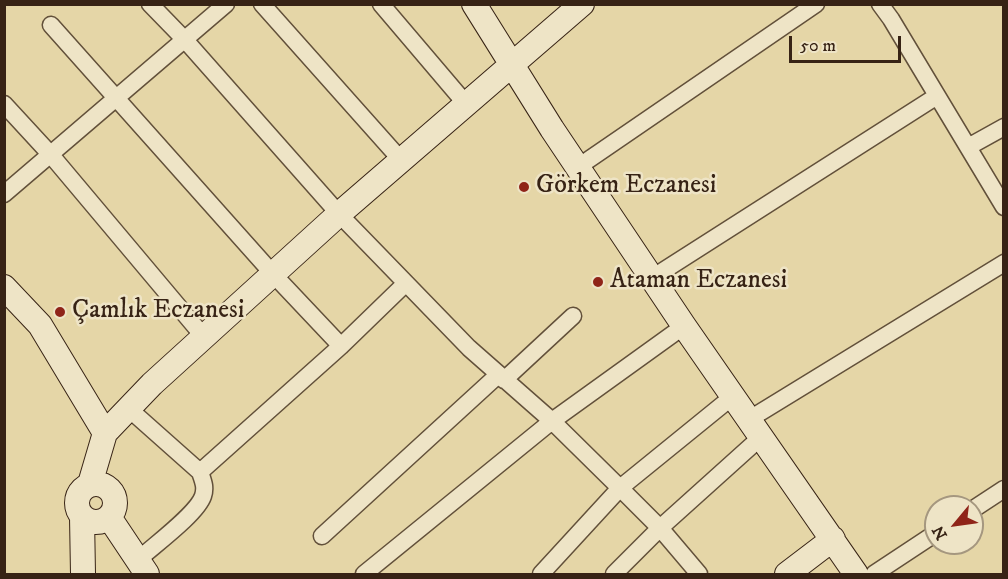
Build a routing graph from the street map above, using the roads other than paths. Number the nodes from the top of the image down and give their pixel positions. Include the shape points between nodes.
1 (150, 4) edge
2 (226, 4) edge
3 (262, 4) edge
4 (381, 4) edge
5 (474, 4) edge
6 (582, 4) edge
7 (816, 4) edge
8 (880, 4) edge
9 (51, 25) dead end
10 (186, 40) junction
11 (511, 64) junction
12 (937, 96) junction
13 (116, 99) junction
14 (4, 104) edge
15 (466, 104) junction
16 (1004, 127) edge
17 (968, 147) junction
18 (51, 155) junction
19 (402, 160) junction
20 (578, 167) junction
21 (4, 194) edge
22 (1004, 207) edge
23 (339, 214) junction
24 (1004, 263) edge
25 (273, 274) junction
26 (652, 278) junction
27 (405, 283) junction
28 (4, 286) edge
29 (573, 316) dead end
30 (684, 326) junction
31 (204, 337) junction
32 (341, 346) junction
33 (501, 377) junction
34 (732, 397) junction
35 (128, 408) junction
36 (552, 421) junction
37 (754, 429) junction
38 (105, 433) junction
39 (200, 472) junction
40 (90, 484) junction
41 (620, 488) junction
42 (1004, 489) edge
43 (984, 502) edge
44 (82, 517) junction
45 (109, 517) junction
46 (660, 528) junction
47 (322, 536) dead end
48 (832, 539) junction
49 (924, 541) edge
50 (142, 567) edge
51 (83, 574) edge
52 (364, 574) edge
53 (541, 574) edge
54 (614, 574) edge
55 (699, 574) edge
56 (787, 574) edge
57 (856, 574) edge
58 (874, 574) edge

1 - 10 street
2 - 10 street
3 - 19 street
4 - 15 street
5 - 11 street
6 - 11 street
7 - 20 street
8 - 12 street
9 - 13 street
10 - 13 street
10 - 23 street
11 - 15 street
11 - 20 street
12 - 17 street
12 - 26 street
13 - 18 street
13 - 25 street
14 - 18 street
15 - 19 street
16 - 17 street
17 - 22 street
18 - 21 street
18 - 31 street
19 - 23 street
20 - 26 street
23 - 25 street
23 - 27 street
24 - 37 street
25 - 31 street
25 - 32 street
26 - 30 street
27 - 32 street
27 - 33 street
28 - 38 street via 40,325
29 - 33 street
30 - 34 street
30 - 36 street
31 - 35 street
32 - 39 street
33 - 36 street
33 - 47 street
34 - 37 street
34 - 41 street
35 - 38 street
35 - 39 street
36 - 41 street
36 - 52 street
37 - 46 street
37 - 48 street
38 - 40 street
39 - 50 street via 204,487 200,501
40 - 44 street via 81,489 77,498
40 - 45 street via 99,484 112,493 114,509
41 - 46 street
41 - 53 street
42 - 43 street
44 - 45 street via 91,522
44 - 51 street
45 - 50 street
46 - 54 street
46 - 55 street
48 - 56 street
48 - 57 street
49 - 58 street

